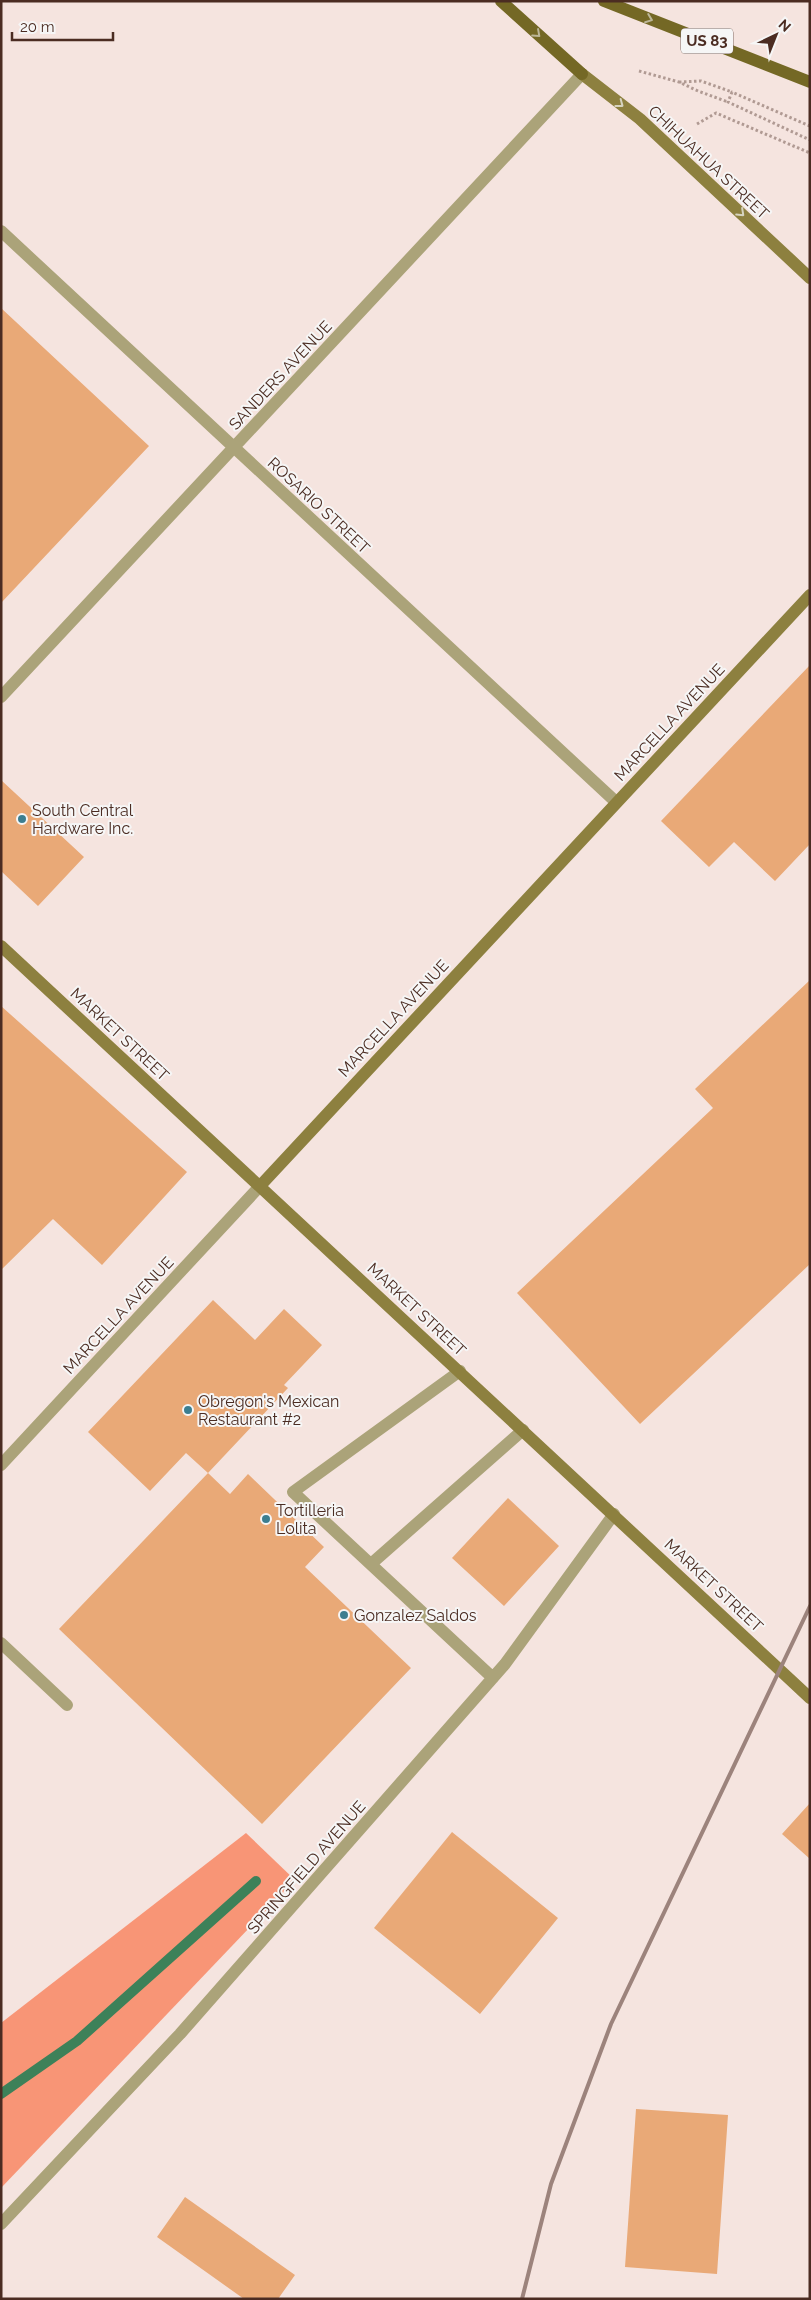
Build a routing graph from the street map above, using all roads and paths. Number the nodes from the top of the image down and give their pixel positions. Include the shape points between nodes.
1 (501, 1) edge
2 (604, 1) edge
3 (639, 71) dead end
4 (582, 74) junction
5 (679, 82) junction
6 (810, 82) edge
7 (732, 92) junction
8 (728, 102) junction
9 (697, 124) dead end
10 (810, 126) edge
11 (810, 140) edge
12 (810, 153) edge
13 (1, 232) edge
14 (810, 278) edge
15 (234, 448) junction
16 (810, 595) edge
17 (1, 697) edge
18 (616, 802) junction
19 (1, 946) edge
20 (260, 1186) junction
21 (460, 1371) junction
22 (523, 1430) junction
23 (1, 1465) edge
24 (614, 1514) junction
25 (372, 1564) junction
26 (1, 1643) edge
27 (493, 1678) junction
28 (810, 1698) edge
29 (67, 1705) dead end
30 (1, 2224) edge

1 -> 4 main road
2 -> 6 main road, US 83
3 - 5 path
4 -> 14 street, CHIHUAHUA STREET via 640,119
4 - 15 street, SANDERS AVENUE
5 - 7 path via 701,81
5 - 8 path
7 - 8 path
7 - 10 path
8 - 11 path
9 - 12 path via 716,113
13 - 15 street, ROSARIO STREET
15 - 17 street, SANDERS AVENUE
15 - 18 street, ROSARIO STREET
16 - 18 street, MARCELLA AVENUE
18 - 20 street, MARCELLA AVENUE
19 - 20 street, MARKET STREET
20 - 21 street, MARKET STREET
20 - 23 street, MARCELLA AVENUE
21 - 22 street, MARKET STREET
21 - 25 street via 292,1492
22 - 24 street, MARKET STREET
22 - 25 street
24 - 27 street, SPRINGFIELD AVENUE
24 - 28 street, MARKET STREET
25 - 27 street
26 - 29 street
27 - 30 street, SPRINGFIELD AVENUE via 180,2034

